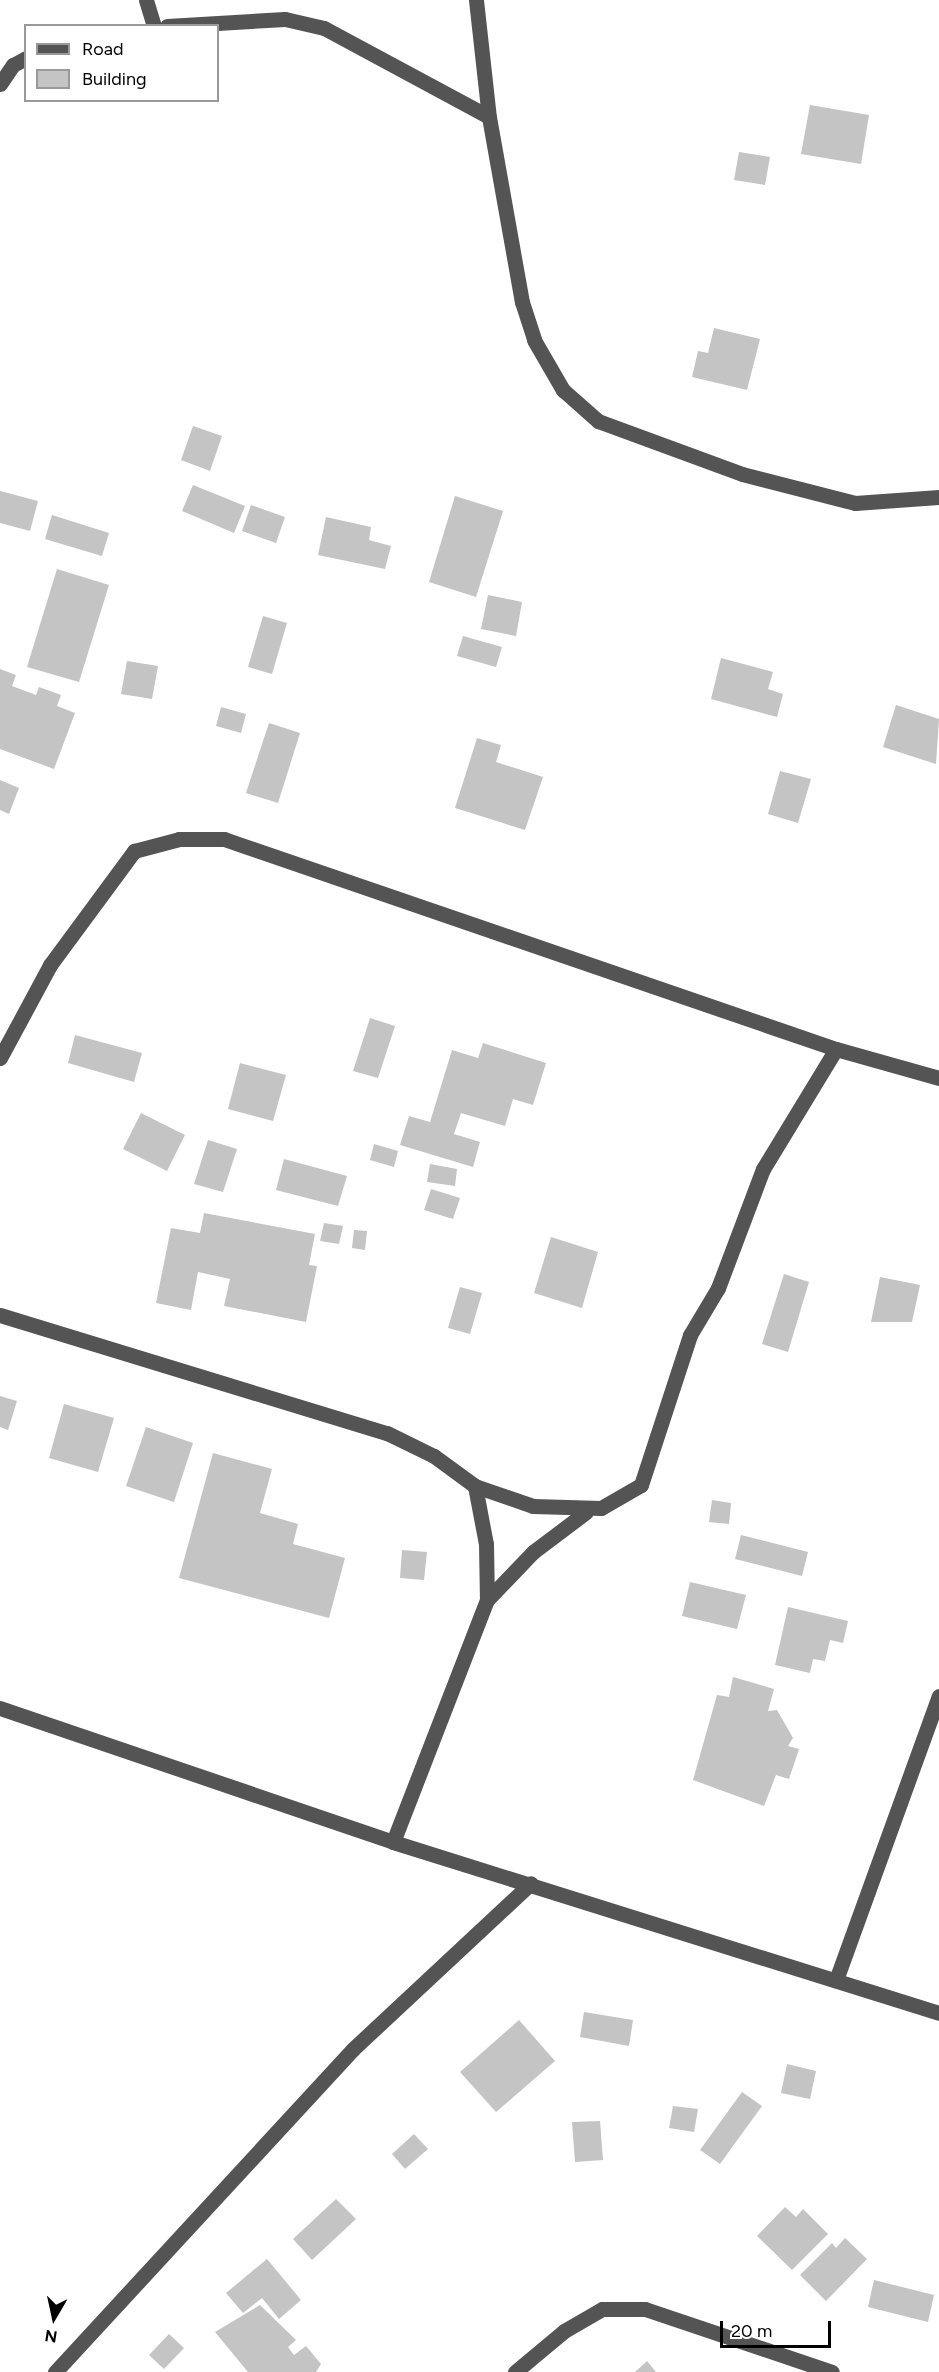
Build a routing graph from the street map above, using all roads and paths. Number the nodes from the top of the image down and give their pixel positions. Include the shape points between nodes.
1 (146, 0) edge
2 (476, 0) edge
3 (153, 24) edge
4 (201, 24) edge
5 (24, 59) edge
6 (0, 84) edge
7 (489, 117) junction
8 (939, 497) edge
9 (836, 1049) junction
10 (0, 1058) edge
11 (939, 1078) edge
12 (0, 1315) edge
13 (475, 1486) junction
14 (586, 1512) junction
15 (487, 1600) junction
16 (939, 1696) edge
17 (0, 1708) edge
18 (393, 1842) junction
19 (531, 1883) junction
20 (836, 1980) junction
21 (939, 2013) edge
22 (56, 2372) edge
23 (515, 2372) edge
24 (832, 2372) edge

1 - 3 street
2 - 7 street
4 - 7 street via 285,19 324,28
5 - 6 street
7 - 8 street via 522,302 534,340 563,390 598,421 742,474 855,503
9 - 10 street via 224,839 179,839 134,851 50,965
9 - 11 street
9 - 14 street via 764,1169 718,1288 690,1335 641,1485
12 - 13 street via 387,1433 434,1456
13 - 14 street via 533,1506
13 - 15 street via 486,1544
14 - 15 street via 533,1552
15 - 18 street
16 - 20 street
17 - 18 street
18 - 19 street
19 - 20 street
19 - 22 street via 353,2049
20 - 21 street
23 - 24 street via 564,2331 603,2309 634,2309 703,2327

